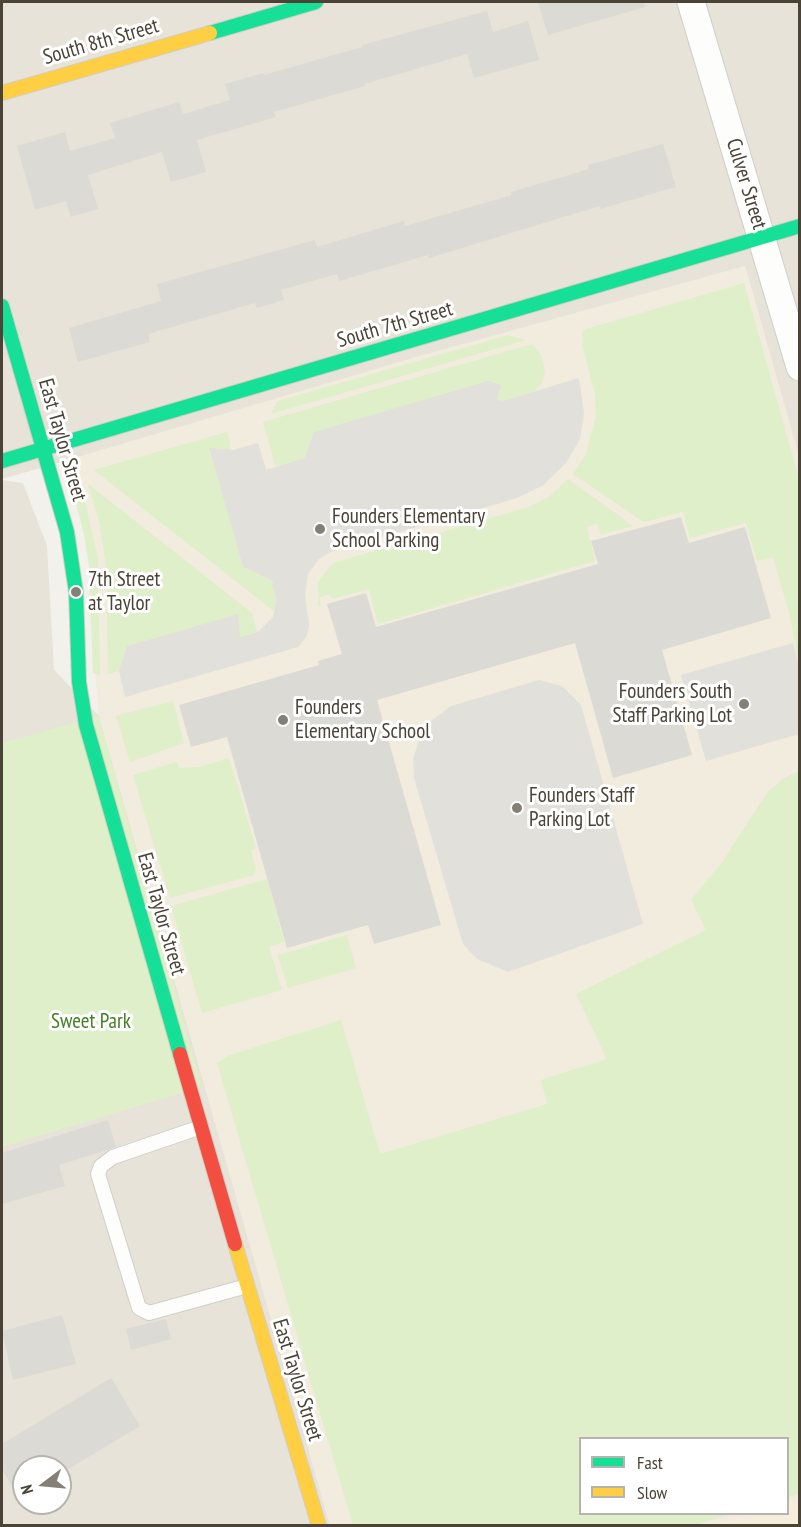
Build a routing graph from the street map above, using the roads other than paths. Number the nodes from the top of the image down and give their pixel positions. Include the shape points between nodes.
1 (316, 2) edge
2 (691, 2) edge
3 (286, 6) edge
4 (2, 93) edge
5 (800, 226) edge
6 (762, 236) junction
7 (2, 306) edge
8 (800, 367) edge
9 (42, 448) junction
10 (2, 460) edge
11 (201, 1127) junction
12 (247, 1286) junction
13 (319, 1526) edge

1 - 3 street, South 8th Street
2 - 6 street, Culver Street
3 - 4 street, South 8th Street
5 - 6 street, South 7th Street
6 - 8 street, Culver Street
6 - 9 street, South 7th Street
7 - 9 street, East Taylor Street
9 - 10 street, South 7th Street
9 - 11 street, East Taylor Street via 67,532 76,592 79,682 86,725
11 - 12 street, East Taylor Street
11 - 12 lane via 113,1158 101,1166 98,1174 139,1308 149,1313
12 - 13 street, East Taylor Street

